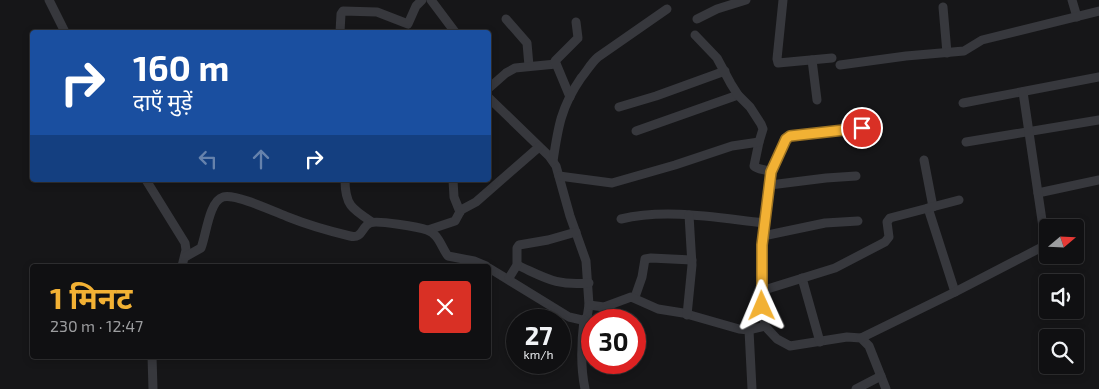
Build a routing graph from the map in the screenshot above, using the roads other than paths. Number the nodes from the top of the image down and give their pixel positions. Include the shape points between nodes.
1 (49, 0) edge
2 (422, 0) edge
3 (431, 0) edge
4 (746, 0) edge
5 (783, 0) edge
6 (1072, 0) edge
7 (943, 7) dead end
8 (667, 9) dead end
9 (1099, 11) edge
10 (1077, 17) junction
11 (506, 19) dead end
12 (697, 19) dead end
13 (576, 22) dead end
14 (64, 30) edge
15 (340, 30) edge
16 (454, 30) edge
17 (695, 35) dead end
18 (948, 53) junction
19 (832, 58) dead end
20 (812, 60) junction
21 (556, 64) junction
22 (529, 66) junction
23 (840, 66) dead end
24 (724, 71) junction
25 (1099, 77) edge
26 (491, 86) edge
27 (1023, 92) junction
28 (738, 95) junction
29 (570, 97) junction
30 (491, 100) edge
31 (817, 100) dead end
32 (963, 103) dead end
33 (619, 107) dead end
34 (1099, 120) edge
35 (862, 128) dead end
36 (636, 131) dead end
37 (1030, 133) junction
38 (759, 142) junction
39 (966, 142) dead end
40 (539, 147) junction
41 (924, 160) dead end
42 (553, 161) junction
43 (771, 172) junction
44 (559, 176) junction
45 (856, 176) dead end
46 (1099, 180) edge
47 (147, 182) edge
48 (345, 182) edge
49 (453, 182) edge
50 (770, 185) junction
51 (1038, 193) junction
52 (959, 200) dead end
53 (931, 207) junction
54 (460, 212) junction
55 (688, 215) junction
56 (621, 219) dead end
57 (858, 221) dead end
58 (372, 222) junction
59 (765, 223) junction
60 (428, 230) junction
61 (576, 232) junction
62 (763, 236) junction
63 (692, 260) junction
64 (184, 262) edge
65 (480, 264) edge
66 (517, 265) junction
67 (491, 269) edge
68 (509, 278) junction
69 (802, 278) junction
70 (589, 283) junction
71 (761, 291) junction
72 (956, 292) junction
73 (634, 297) junction
74 (589, 305) junction
75 (589, 309) edge
76 (687, 315) junction
77 (581, 320) edge
78 (765, 326) junction
79 (749, 330) junction
80 (861, 338) junction
81 (820, 342) junction
82 (152, 359) edge
83 (582, 374) edge
84 (881, 376) junction
85 (153, 389) edge
86 (585, 389) edge
87 (752, 389) edge
88 (856, 389) edge
89 (886, 389) edge

1 - 14 street
2 - 15 street via 408,24 377,12 343,11
3 - 16 street
4 - 12 street
5 - 20 street via 777,61
6 - 10 street
7 - 18 street
8 - 29 street via 595,59
9 - 10 street
10 - 18 street via 982,40 967,50
11 - 22 street via 527,43
13 - 21 street via 578,38 556,59
17 - 24 street via 717,58
18 - 23 street
19 - 20 street
20 - 31 street
21 - 22 street
21 - 29 street
22 - 26 street via 512,70
24 - 28 street
24 - 33 street
25 - 27 street
27 - 32 street
27 - 37 street
28 - 36 street
28 - 38 street via 761,124 763,129
29 - 42 street via 560,119
30 - 40 street
34 - 37 street
35 - 43 street via 788,137
37 - 39 street
37 - 51 street
38 - 43 street via 754,166
38 - 44 street via 732,146 612,183
40 - 42 street
40 - 54 street
41 - 53 street
42 - 44 street
43 - 50 street
44 - 61 street
45 - 50 street
46 - 51 street
47 - 64 street via 183,237
48 - 58 street via 347,202
49 - 54 street
50 - 59 street
51 - 72 street via 1044,240 1042,247
52 - 53 street
53 - 69 street via 890,218 887,222 889,237 885,242 844,264
53 - 72 street
54 - 60 street via 453,222
55 - 56 street via 645,215
55 - 59 street
55 - 63 street
57 - 62 street via 825,223
58 - 60 street
58 - 64 street via 360,235 353,237 226,196 216,202 201,248
59 - 62 street
60 - 65 street via 438,237 448,256
61 - 66 street via 519,245
61 - 70 street via 586,261
62 - 71 street
63 - 73 street via 645,259
63 - 76 street
66 - 68 street
66 - 70 street via 559,283
67 - 68 street
68 - 77 street via 569,317
69 - 71 street
69 - 81 street
70 - 74 street
71 - 78 street
72 - 80 street
73 - 74 street via 604,307
73 - 76 street via 658,309
74 - 75 street
76 - 79 street
78 - 79 street
78 - 81 street via 777,339 790,346
79 - 87 street
80 - 81 street
80 - 84 street via 869,346
82 - 85 street
83 - 86 street
84 - 88 street
84 - 89 street

